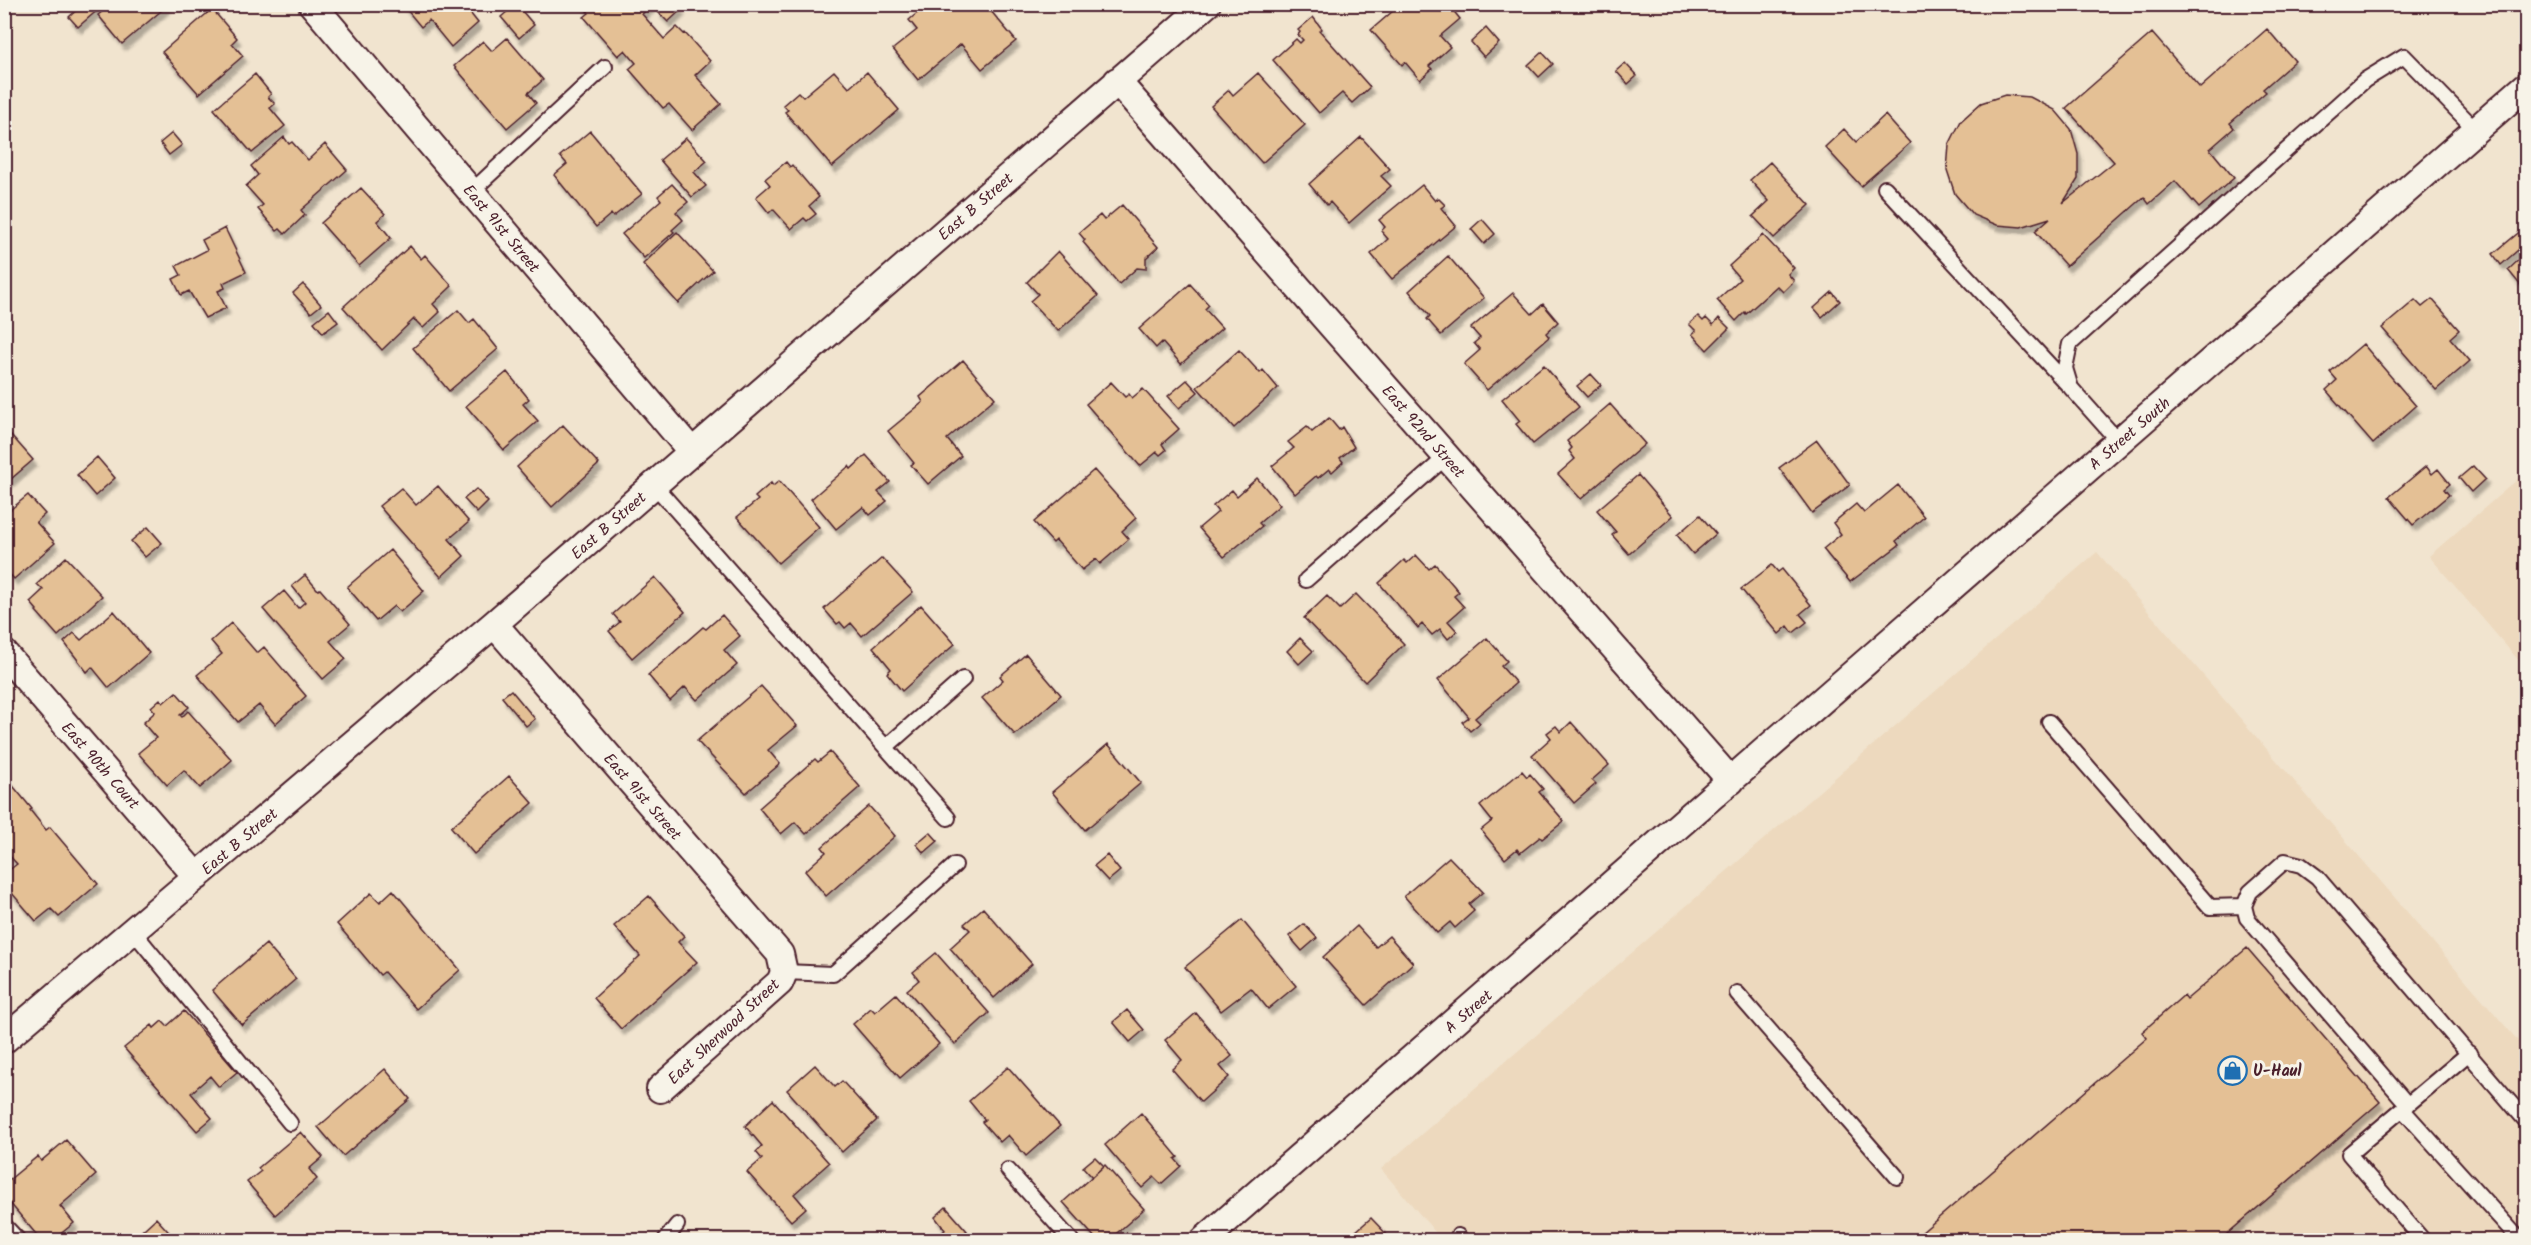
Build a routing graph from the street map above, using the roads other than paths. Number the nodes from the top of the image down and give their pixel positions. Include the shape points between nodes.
1 (312, 4) edge
2 (1207, 4) edge
3 (605, 67) dead end
4 (1117, 81) junction
5 (2526, 86) edge
6 (2476, 130) junction
7 (1885, 188) dead end
8 (471, 192) junction
9 (2071, 388) junction
10 (2119, 442) junction
11 (692, 452) junction
12 (1446, 456) junction
13 (654, 484) junction
14 (1306, 579) dead end
15 (494, 624) junction
16 (4, 653) edge
17 (963, 679) dead end
18 (2049, 722) dead end
19 (886, 747) junction
20 (1731, 781) junction
21 (948, 818) dead end
22 (955, 865) dead end
23 (197, 877) junction
24 (2244, 906) junction
25 (133, 931) junction
26 (784, 972) junction
27 (1737, 993) dead end
28 (4, 1040) edge
29 (2469, 1053) junction
30 (660, 1089) dead end
31 (2406, 1108) junction
32 (2526, 1121) edge
33 (290, 1123) dead end
34 (1008, 1170) dead end
35 (1897, 1177) dead end
36 (4, 1225) edge
37 (677, 1225) dead end
38 (18, 1240) edge
39 (665, 1240) edge
40 (1071, 1240) edge
41 (1204, 1240) edge
42 (2423, 1240) edge
43 (2520, 1240) edge

1 - 8 street, East 91st Street
2 - 4 street, East B Street
3 - 8 lane
4 - 11 street, East B Street
4 - 12 street, East 92nd Street
5 - 6 street, A Street South
6 - 9 lane via 2404,56 2365,80 2070,344 2065,368
6 - 10 street, A Street South
7 - 9 lane
8 - 11 street, East 91st Street
9 - 10 lane
10 - 20 street, A Street South
11 - 13 street, East B Street
12 - 14 lane
12 - 20 street, East 92nd Street
13 - 15 street, East B Street
13 - 19 lane
15 - 23 street, East B Street
15 - 26 street, East 91st Street via 780,954
16 - 23 street, East 90th Court
17 - 19 lane
18 - 24 lane via 2210,907
19 - 21 lane
20 - 41 street, A Street
22 - 26 lane via 833,974
23 - 25 street, East B Street
24 - 29 lane via 2250,892 2285,861 2301,865 2317,878
24 - 31 lane via 2247,918
25 - 28 street, East B Street
25 - 33 lane
26 - 30 street, East Sherwood Street via 780,982
27 - 35 lane
29 - 31 lane
29 - 32 lane
31 - 42 lane via 2349,1154
31 - 43 lane
34 - 40 lane
36 - 38 lane
37 - 39 lane

